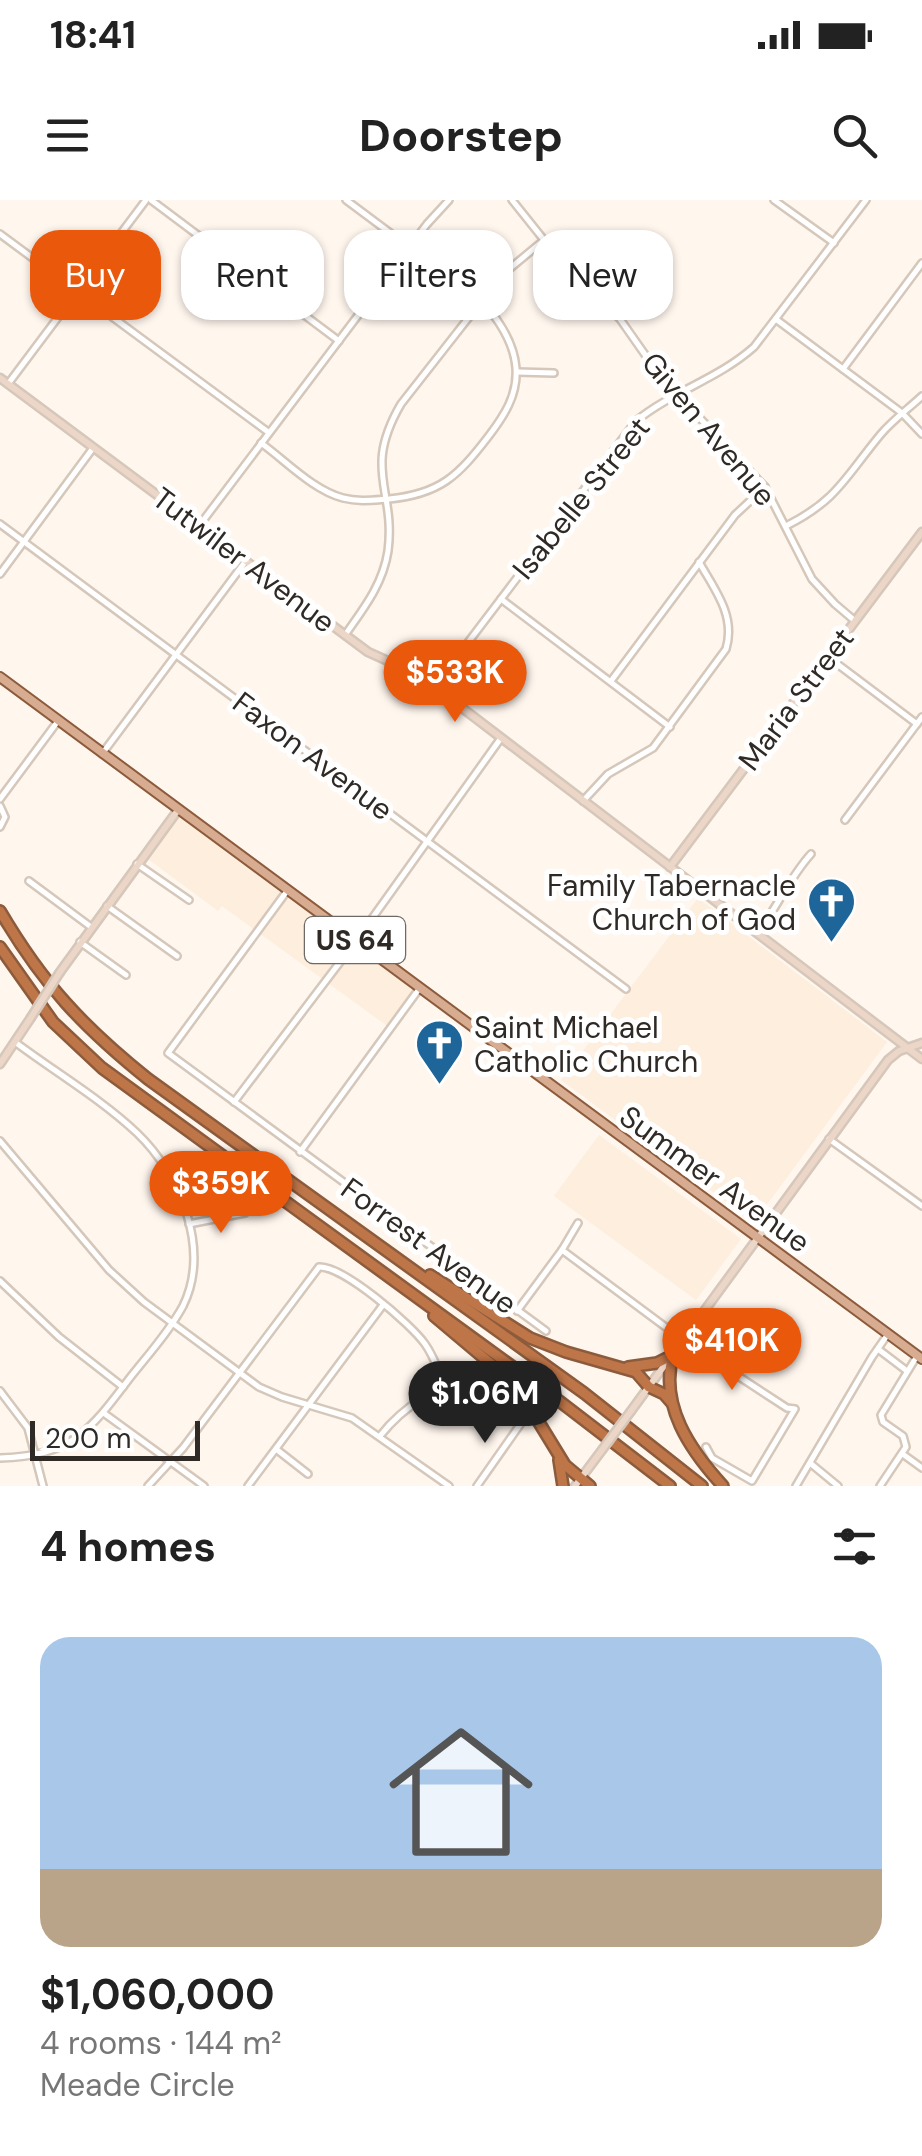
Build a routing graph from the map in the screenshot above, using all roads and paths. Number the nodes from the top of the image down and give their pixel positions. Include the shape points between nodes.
1 (148, 200) edge
2 (346, 200) edge
3 (450, 200) edge
4 (512, 200) edge
5 (774, 200) edge
6 (866, 200) edge
7 (125, 230) edge
8 (385, 230) edge
9 (424, 230) edge
10 (534, 230) edge
11 (0, 234) edge
12 (834, 243) junction
13 (533, 249) edge
14 (30, 256) edge
15 (922, 263) edge
16 (513, 266) edge
17 (56, 320) edge
18 (117, 320) edge
19 (354, 320) edge
20 (467, 320) edge
21 (495, 320) edge
22 (621, 320) edge
23 (777, 320) junction
24 (338, 341) junction
25 (843, 369) junction
26 (516, 372) junction
27 (554, 373) dead end
28 (0, 378) edge
29 (8, 384) junction
30 (677, 393) junction
31 (922, 396) edge
32 (902, 414) junction
33 (268, 432) junction
34 (922, 434) edge
35 (261, 443) junction
36 (94, 448) junction
37 (765, 487) junction
38 (384, 500) junction
39 (0, 524) edge
40 (199, 526) junction
41 (786, 526) junction
42 (922, 532) edge
43 (24, 542) junction
44 (245, 562) junction
45 (700, 562) junction
46 (0, 574) edge
47 (501, 598) junction
48 (855, 621) junction
49 (345, 634) junction
50 (176, 654) junction
51 (828, 657) junction
52 (0, 677) edge
53 (610, 682) junction
54 (434, 686) junction
55 (922, 717) edge
56 (58, 721) junction
57 (917, 724) junction
58 (670, 726) junction
59 (501, 738) junction
60 (102, 754) junction
61 (583, 800) junction
62 (0, 803) edge
63 (178, 810) junction
64 (845, 820) dead end
65 (0, 827) edge
66 (428, 841) junction
67 (811, 854) dead end
68 (138, 864) junction
69 (670, 868) junction
70 (29, 881) dead end
71 (287, 891) junction
72 (189, 900) dead end
73 (107, 906) junction
74 (0, 911) edge
75 (91, 927) junction
76 (758, 933) junction
77 (356, 941) junction
78 (80, 942) junction
79 (0, 947) edge
80 (176, 956) dead end
81 (126, 975) dead end
82 (420, 988) junction
83 (626, 989) dead end
84 (15, 1042) junction
85 (922, 1043) edge
86 (906, 1048) junction
87 (922, 1060) edge
88 (0, 1064) edge
89 (234, 1102) junction
90 (829, 1139) junction
91 (0, 1141) edge
92 (300, 1152) junction
93 (307, 1193) junction
94 (922, 1206) edge
95 (245, 1213) dead end
96 (578, 1223) dead end
97 (189, 1224) junction
98 (758, 1237) junction
99 (562, 1250) junction
100 (0, 1281) edge
101 (419, 1299) junction
102 (383, 1305) junction
103 (517, 1311) junction
104 (172, 1323) junction
105 (546, 1332) dead end
106 (888, 1334) junction
107 (683, 1340) junction
108 (878, 1349) junction
109 (673, 1354) junction
110 (920, 1358) edge
111 (621, 1368) junction
112 (239, 1373) junction
113 (906, 1374) junction
114 (123, 1387) junction
115 (444, 1387) junction
116 (648, 1387) junction
117 (0, 1392) edge
118 (670, 1402) junction
119 (310, 1405) junction
120 (105, 1414) junction
121 (380, 1436) junction
122 (706, 1447) dead end
123 (276, 1449) junction
124 (556, 1452) junction
125 (37, 1454) junction
126 (904, 1455) junction
127 (0, 1458) edge
128 (170, 1462) junction
129 (810, 1463) junction
130 (922, 1468) edge
131 (308, 1474) dead end
132 (578, 1481) edge
133 (43, 1486) edge
134 (148, 1486) edge
135 (204, 1486) edge
136 (248, 1486) edge
137 (448, 1486) edge
138 (477, 1486) edge
139 (563, 1486) edge
140 (590, 1486) edge
141 (670, 1486) edge
142 (702, 1486) edge
143 (722, 1486) edge
144 (796, 1486) edge
145 (838, 1486) edge
146 (880, 1486) edge

1 - 7 street
1 - 24 street
2 - 8 street
3 - 9 street
4 - 10 street, Given Avenue
5 - 12 street
6 - 12 street, Isabelle Street
11 - 14 street
12 - 23 street, Isabelle Street
13 - 16 street
15 - 25 street
17 - 29 street
18 - 33 street
19 - 24 street
20 - 38 street via 389,425 382,448
21 - 26 street
22 - 30 street, Given Avenue
23 - 25 street
23 - 30 street, Isabelle Street via 732,366
24 - 33 street
25 - 32 street
26 - 27 street
26 - 38 street via 504,416 461,472 433,490
28 - 29 street, Tutwiler Avenue
29 - 36 street, Tutwiler Avenue
30 - 37 street, Given Avenue
30 - 47 street, Isabelle Street via 621,438
31 - 32 street
32 - 34 street
32 - 41 street via 838,492
33 - 35 street
35 - 38 street via 340,497
35 - 40 street
36 - 40 street, Tutwiler Avenue
36 - 43 street
37 - 41 street, Given Avenue
37 - 45 street via 741,507
38 - 49 street via 382,577
39 - 43 street, Faxon Avenue
40 - 44 street, Tutwiler Avenue
41 - 48 street, Given Avenue via 812,579
42 - 48 street, Maria Street
43 - 46 street
43 - 50 street, Faxon Avenue
44 - 49 street, Tutwiler Avenue
44 - 50 street
45 - 53 street
45 - 58 street via 727,615 728,642
47 - 53 street
47 - 54 street, Isabelle Street
48 - 51 street, Maria Street
49 - 54 street, Tutwiler Avenue
50 - 60 street
50 - 66 street, Faxon Avenue
51 - 57 street
51 - 69 street, Maria Street
52 - 56 main road, Summer Avenue / US 64
53 - 58 street
54 - 59 street, Tutwiler Avenue
55 - 57 street
56 - 60 main road, Summer Avenue / US 64
56 - 62 street
57 - 64 street
58 - 61 street via 653,748 608,774
59 - 61 street, Tutwiler Avenue
59 - 66 street
60 - 63 main road, Summer Avenue / US 64
61 - 69 street, Tutwiler Avenue
62 - 65 street
63 - 68 street
63 - 71 main road, Summer Avenue / US 64
66 - 77 street
66 - 83 street, Faxon Avenue
67 - 76 street
68 - 72 street
68 - 73 street
69 - 76 street, Tutwiler Avenue
70 - 75 street
71 - 77 main road, Summer Avenue / US 64
71 - 89 street, Forrest Avenue via 168,1053
73 - 75 street
73 - 80 street
74 - 93 highway via 42,977 105,1044
75 - 78 street
76 - 86 street, Tutwiler Avenue
77 - 82 main road, Summer Avenue / US 64
77 - 89 street
78 - 81 street
78 - 84 street, bridge
79 - 101 highway via 53,1022 102,1068
82 - 92 street
82 - 98 main road, Summer Avenue / US 64
84 - 88 street
84 - 97 street via 143,1139 170,1176
85 - 86 street
86 - 87 street, Tutwiler Avenue
86 - 90 street via 888,1060
89 - 92 street, Forrest Avenue
90 - 94 street
90 - 98 street
91 - 104 street via 116,1278
92 - 103 street, Forrest Avenue
93 - 111 highway via 530,1338
93 - 142 highway
95 - 97 street
96 - 99 street
97 - 104 street via 192,1278
98 - 106 main road, Summer Avenue / US 64
98 - 107 street
99 - 103 street
99 - 107 street
100 - 114 street
101 - 124 highway via 516,1385
101 - 141 highway
102 - 112 street via 324,1266
102 - 115 street via 422,1340
102 - 119 street
103 - 105 street, Forrest Avenue
104 - 112 street
104 - 114 street
106 - 108 street
106 - 110 main road, Summer Avenue / US 64
107 - 109 street
107 - 122 street via 795,1409 752,1482 712,1458
108 - 113 street
108 - 129 street
109 - 111 highway
109 - 116 street
109 - 118 highway
110 - 113 street
111 - 116 highway via 636,1372
112 - 119 street
112 - 128 street
113 - 126 street via 881,1415 902,1436
114 - 120 street
115 - 121 street via 407,1406
115 - 138 street via 476,1373 524,1419
116 - 118 highway
116 - 132 street, bridge
117 - 125 street via 28,1428
118 - 143 highway
119 - 121 street via 336,1411
119 - 123 street
120 - 125 street via 72,1440
120 - 128 street
121 - 137 street
123 - 131 street
123 - 136 street
124 - 132 highway
124 - 139 highway
125 - 127 street
125 - 133 street
126 - 130 street
126 - 146 street
128 - 134 street
128 - 135 street
129 - 144 street
129 - 145 street
132 - 140 highway

